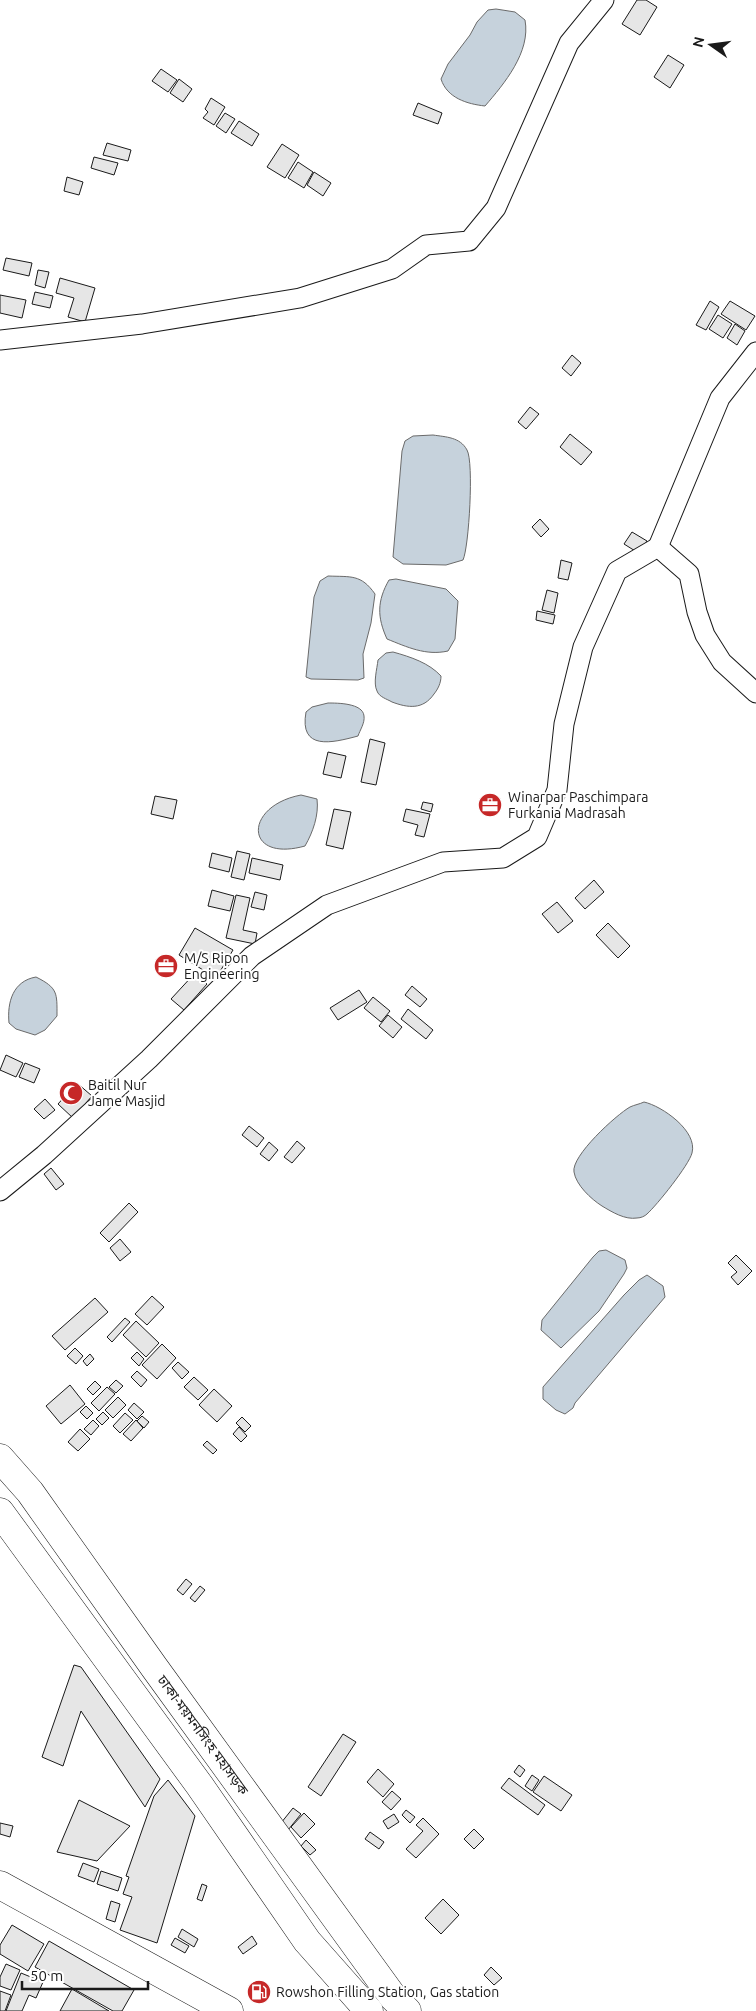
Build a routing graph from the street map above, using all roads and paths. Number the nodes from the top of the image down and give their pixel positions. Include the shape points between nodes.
1 (604, 0) edge
2 (0, 340) edge
3 (756, 352) edge
4 (658, 547) junction
5 (756, 693) edge
6 (0, 1191) edge
7 (0, 1458) edge
8 (0, 1512) edge
9 (0, 1885) edge
10 (229, 2011) edge
11 (369, 2011) edge
12 (407, 2011) edge

1 - 2 street via 568,43 496,208 469,241 426,245 392,269 300,298 142,324
3 - 4 street via 720,398
4 - 5 street via 689,574 696,612 705,635 722,662
4 - 6 street via 617,571 583,647 564,724 557,790 537,837 503,858 443,862 327,905 252,956 149,1059
7 - 12 highway, ঢাকা-ময়মনসিংহ মহাসড়ক via 30,1492 393,1997
8 - 11 highway via 200,1786 307,1941
9 - 10 highway

